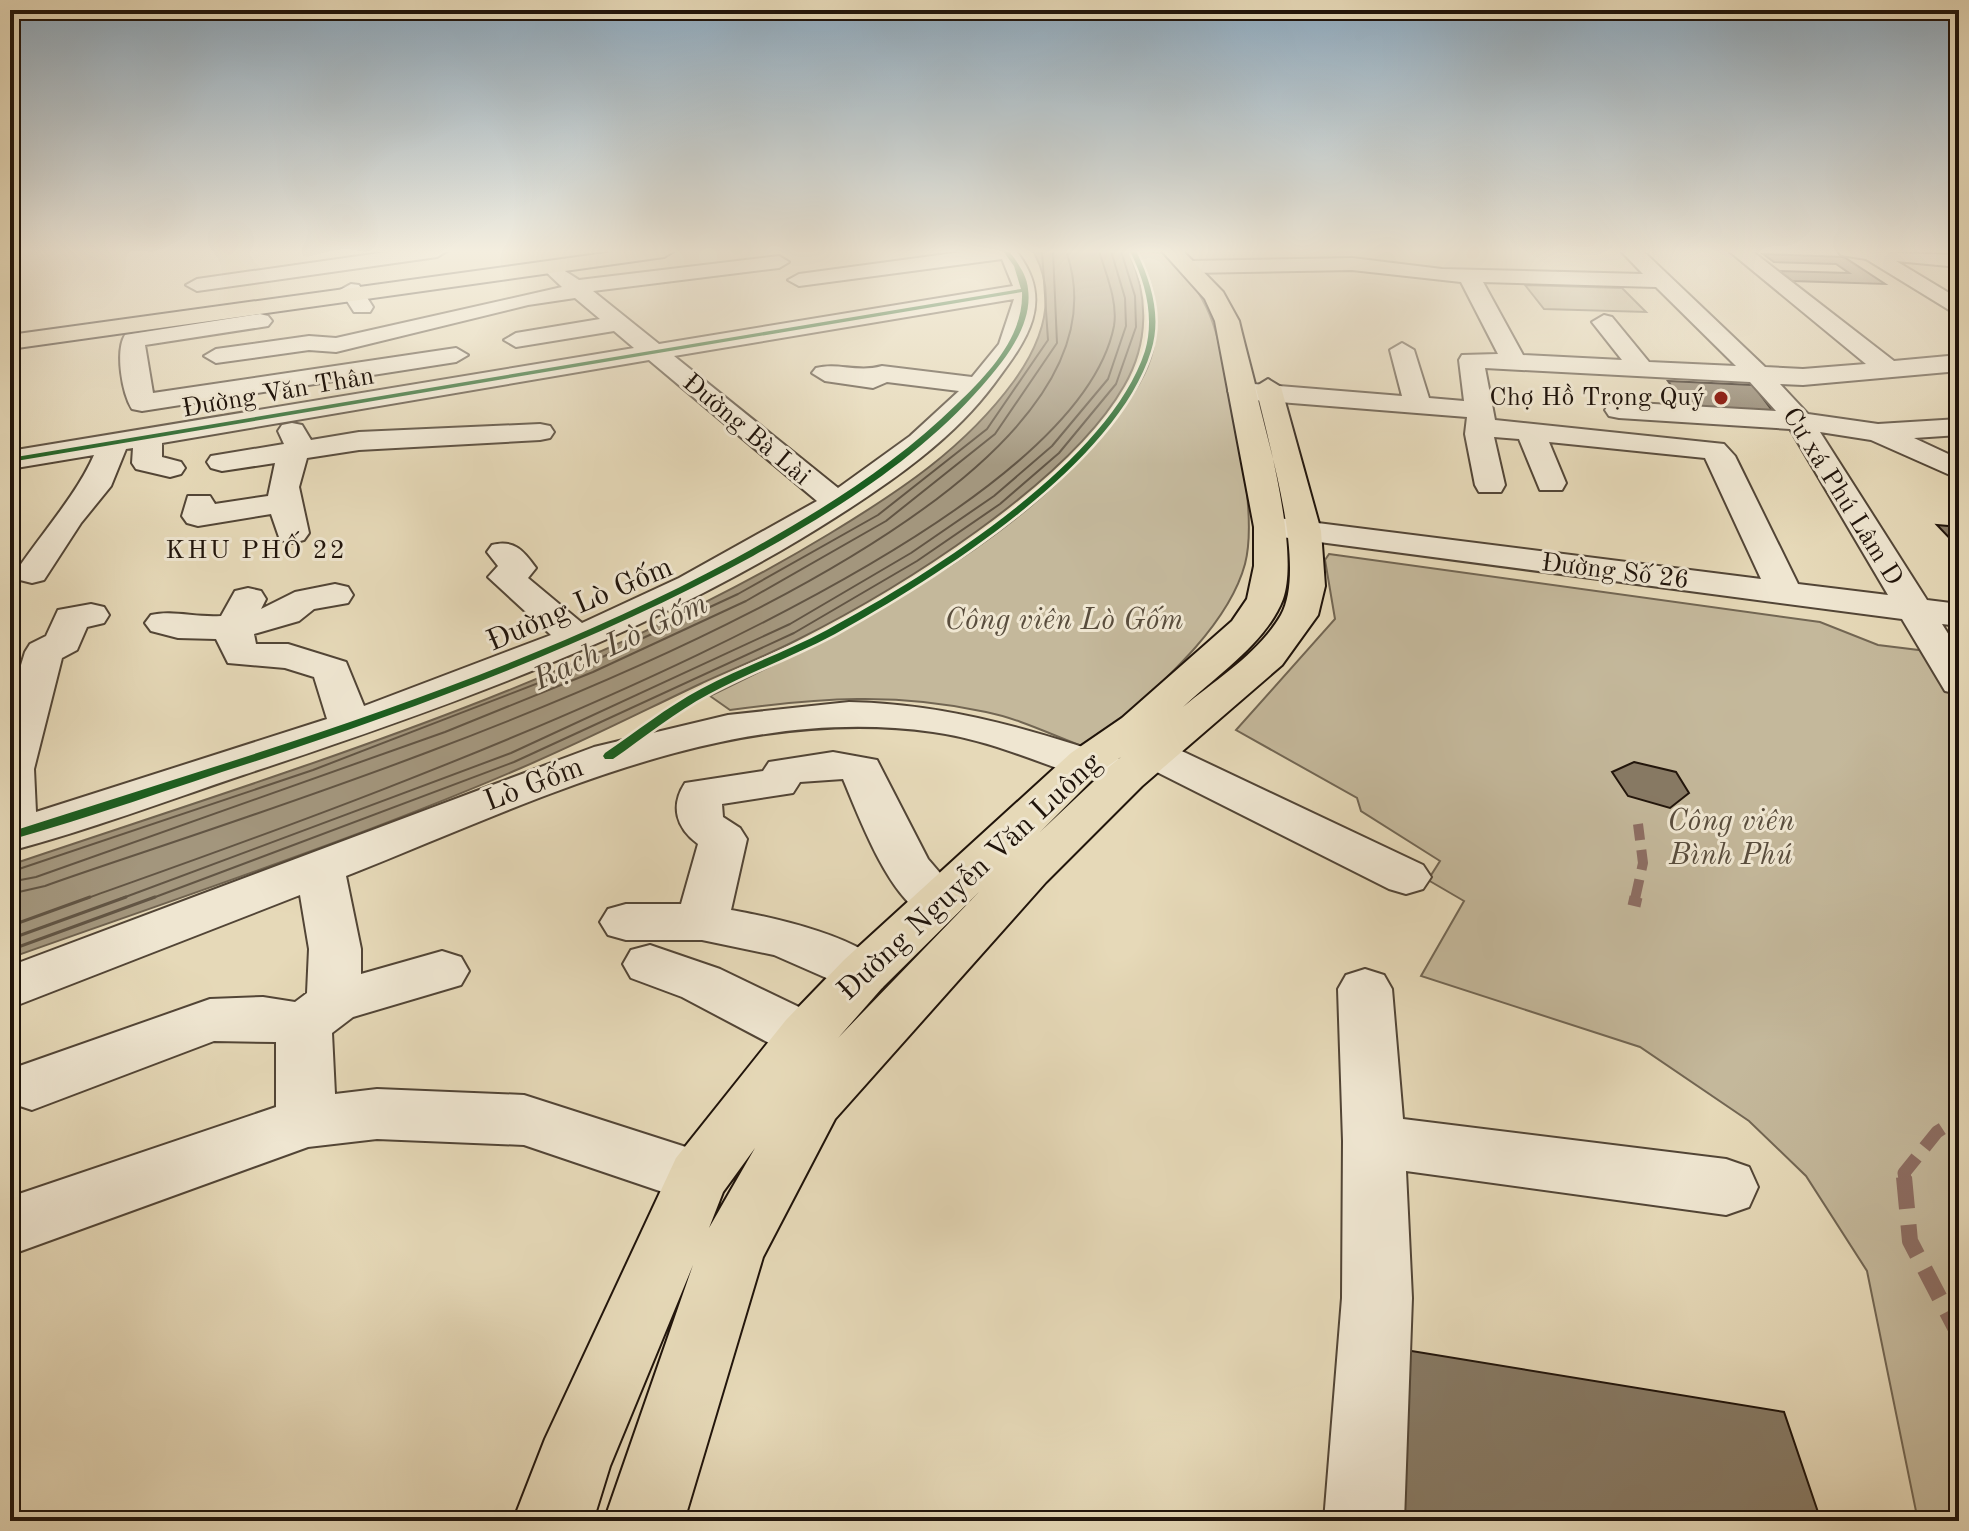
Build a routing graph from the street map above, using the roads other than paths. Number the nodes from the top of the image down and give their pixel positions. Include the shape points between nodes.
1 (140, 322) edge
2 (188, 322) edge
3 (210, 322) edge
4 (225, 322) edge
5 (438, 322) edge
6 (616, 322) edge
7 (775, 322) edge
8 (1019, 322) edge
9 (1227, 322) edge
10 (1250, 322) edge
11 (1494, 322) edge
12 (1604, 322) dead end
13 (1705, 322) edge
14 (1829, 322) edge
15 (620, 326) junction
16 (10, 339) edge
17 (336, 345) junction
18 (1402, 350) dead end
19 (652, 352) junction
20 (229, 354) junction
21 (188, 361) dead end
22 (1515, 363) junction
23 (1959, 363) edge
24 (161, 365) dead end
25 (134, 369) junction
26 (1637, 369) junction
27 (1889, 370) junction
28 (348, 371) junction
29 (825, 373) dead end
30 (1759, 376) junction
31 (980, 386) junction
32 (227, 390) junction
33 (1241, 391) junction
34 (1269, 393) junction
35 (1506, 403) dead end
36 (1418, 405) junction
37 (1597, 408) dead end
38 (1658, 412) junction
39 (1479, 413) junction
40 (283, 414) junction
41 (1799, 421) junction
42 (1959, 427) edge
43 (540, 432) dead end
44 (1878, 432) junction
45 (1531, 433) junction
46 (148, 437) junction
47 (114, 442) junction
48 (1676, 444) junction
49 (295, 451) junction
50 (10, 460) edge
51 (222, 462) dead end
52 (170, 468) dead end
53 (1959, 470) edge
54 (1551, 483) dead end
55 (1490, 485) dead end
56 (837, 502) junction
57 (199, 503) dead end
58 (1288, 529) junction
59 (504, 552) dead end
60 (32, 573) dead end
61 (1785, 593) junction
62 (335, 595) dead end
63 (1914, 610) junction
64 (241, 611) junction
65 (91, 615) dead end
66 (1959, 615) edge
67 (164, 623) dead end
68 (577, 638) junction
69 (1959, 682) edge
70 (1959, 715) edge
71 (811, 716) junction
72 (349, 724) junction
73 (1122, 764) junction
74 (845, 765) junction
75 (11, 836) edge
76 (320, 868) junction
77 (1406, 877) dead end
78 (939, 901) junction
79 (702, 922) junction
80 (442, 971) dead end
81 (863, 974) junction
82 (10, 988) edge
83 (1365, 989) dead end
84 (319, 1014) junction
85 (806, 1036) junction
86 (32, 1086) dead end
87 (306, 1122) junction
88 (1374, 1141) junction
89 (698, 1177) junction
90 (1726, 1187) dead end
91 (10, 1226) edge
92 (553, 1521) edge
93 (644, 1521) edge
94 (1364, 1521) edge

1 - 16 main road
2 - 16 main road
3 - 25 street via 133,340
4 - 20 street
5 - 17 street
6 - 15 street, Đường Bà Lài
7 - 19 street, Đường Văn Thân
8 - 31 street, Đường Lò Gốm
9 - 33 main road, Đường Nguyễn Văn Luông
10 - 34 main road, Đường Nguyễn Văn Luông
11 - 22 street
12 - 26 street
13 - 30 street, Cư xá Phú Lâm D
14 - 27 street
15 - 19 street, Đường Bà Lài
15 - 28 street
17 - 20 street via 309,343
17 - 28 street
18 - 36 street
19 - 40 street, Đường Văn Thân
19 - 56 street, Đường Bà Lài
20 - 21 street
20 - 32 street
22 - 26 street
22 - 39 street via 1471,360
23 - 27 street
24 - 25 street
25 - 32 street via 142,403
26 - 30 street
26 - 38 street
27 - 30 street
28 - 32 street
29 - 31 street
30 - 41 street, Cư xá Phú Lâm D
31 - 56 street, Đường Lò Gốm via 909,451
33 - 34 street
33 - 58 main road, Đường Nguyễn Văn Luông
34 - 36 street
34 - 58 main road, Đường Nguyễn Văn Luông
35 - 39 street
36 - 39 street
37 - 38 street
38 - 41 street
38 - 48 street
39 - 45 street
39 - 55 street
40 - 46 street, Đường Văn Thân
40 - 49 street via 299,445
41 - 44 street
41 - 63 street, Cư xá Phú Lâm D
42 - 44 street
43 - 49 street via 359,441
44 - 53 street
45 - 48 street
45 - 54 street
46 - 47 street, Đường Văn Thân
46 - 52 street via 147,463
47 - 50 street, Đường Văn Thân
47 - 60 street via 96,486
48 - 61 street via 1714,450 1720,456
49 - 51 street
49 - 57 street via 288,457 288,518 198,516
56 - 68 street, Đường Lò Gốm via 725,570
58 - 61 street, Đường Số 26
58 - 73 main road, Đường Nguyễn Văn Luông via 1307,586 1300,615 1268,657
59 - 68 street via 519,568 506,577
61 - 63 street, Đường Số 26
62 - 64 street via 300,602 267,620
63 - 66 street, Đường Số 26
63 - 69 street, Cư xá Phú Lâm D
63 - 70 street via 1905,622
64 - 67 street via 204,629
64 - 72 street via 234,644 242,655 288,656 332,670
65 - 75 street via 71,618 63,642 35,640 12,769
68 - 72 street, Đường Lò Gốm
71 - 73 street, Lò Gốm via 847,712 933,719
71 - 74 street
71 - 76 street, Lò Gốm via 684,735 609,756
72 - 75 street, Đường Lò Gốm
73 - 77 street, Lò Gốm
73 - 78 main road, Đường Nguyễn Văn Luông
73 - 93 main road, Đường Nguyễn Văn Luông via 814,1102 732,1250
74 - 78 street via 861,769 910,870
74 - 79 street via 785,771 777,783 701,793 697,814 723,839
76 - 82 street, Lò Gốm
76 - 84 street via 335,949
78 - 81 main road, Đường Nguyễn Văn Luông
79 - 81 street via 786,939
79 - 85 street via 638,943 701,983
80 - 84 street
81 - 85 main road, Đường Nguyễn Văn Luông
83 - 88 street
84 - 86 street via 210,1020
84 - 87 street
85 - 89 main road, Đường Nguyễn Văn Luông
87 - 89 street via 377,1114 524,1120
87 - 91 street
88 - 90 street
88 - 94 street via 1377,1298
89 - 92 main road, Đường Nguyễn Văn Luông

